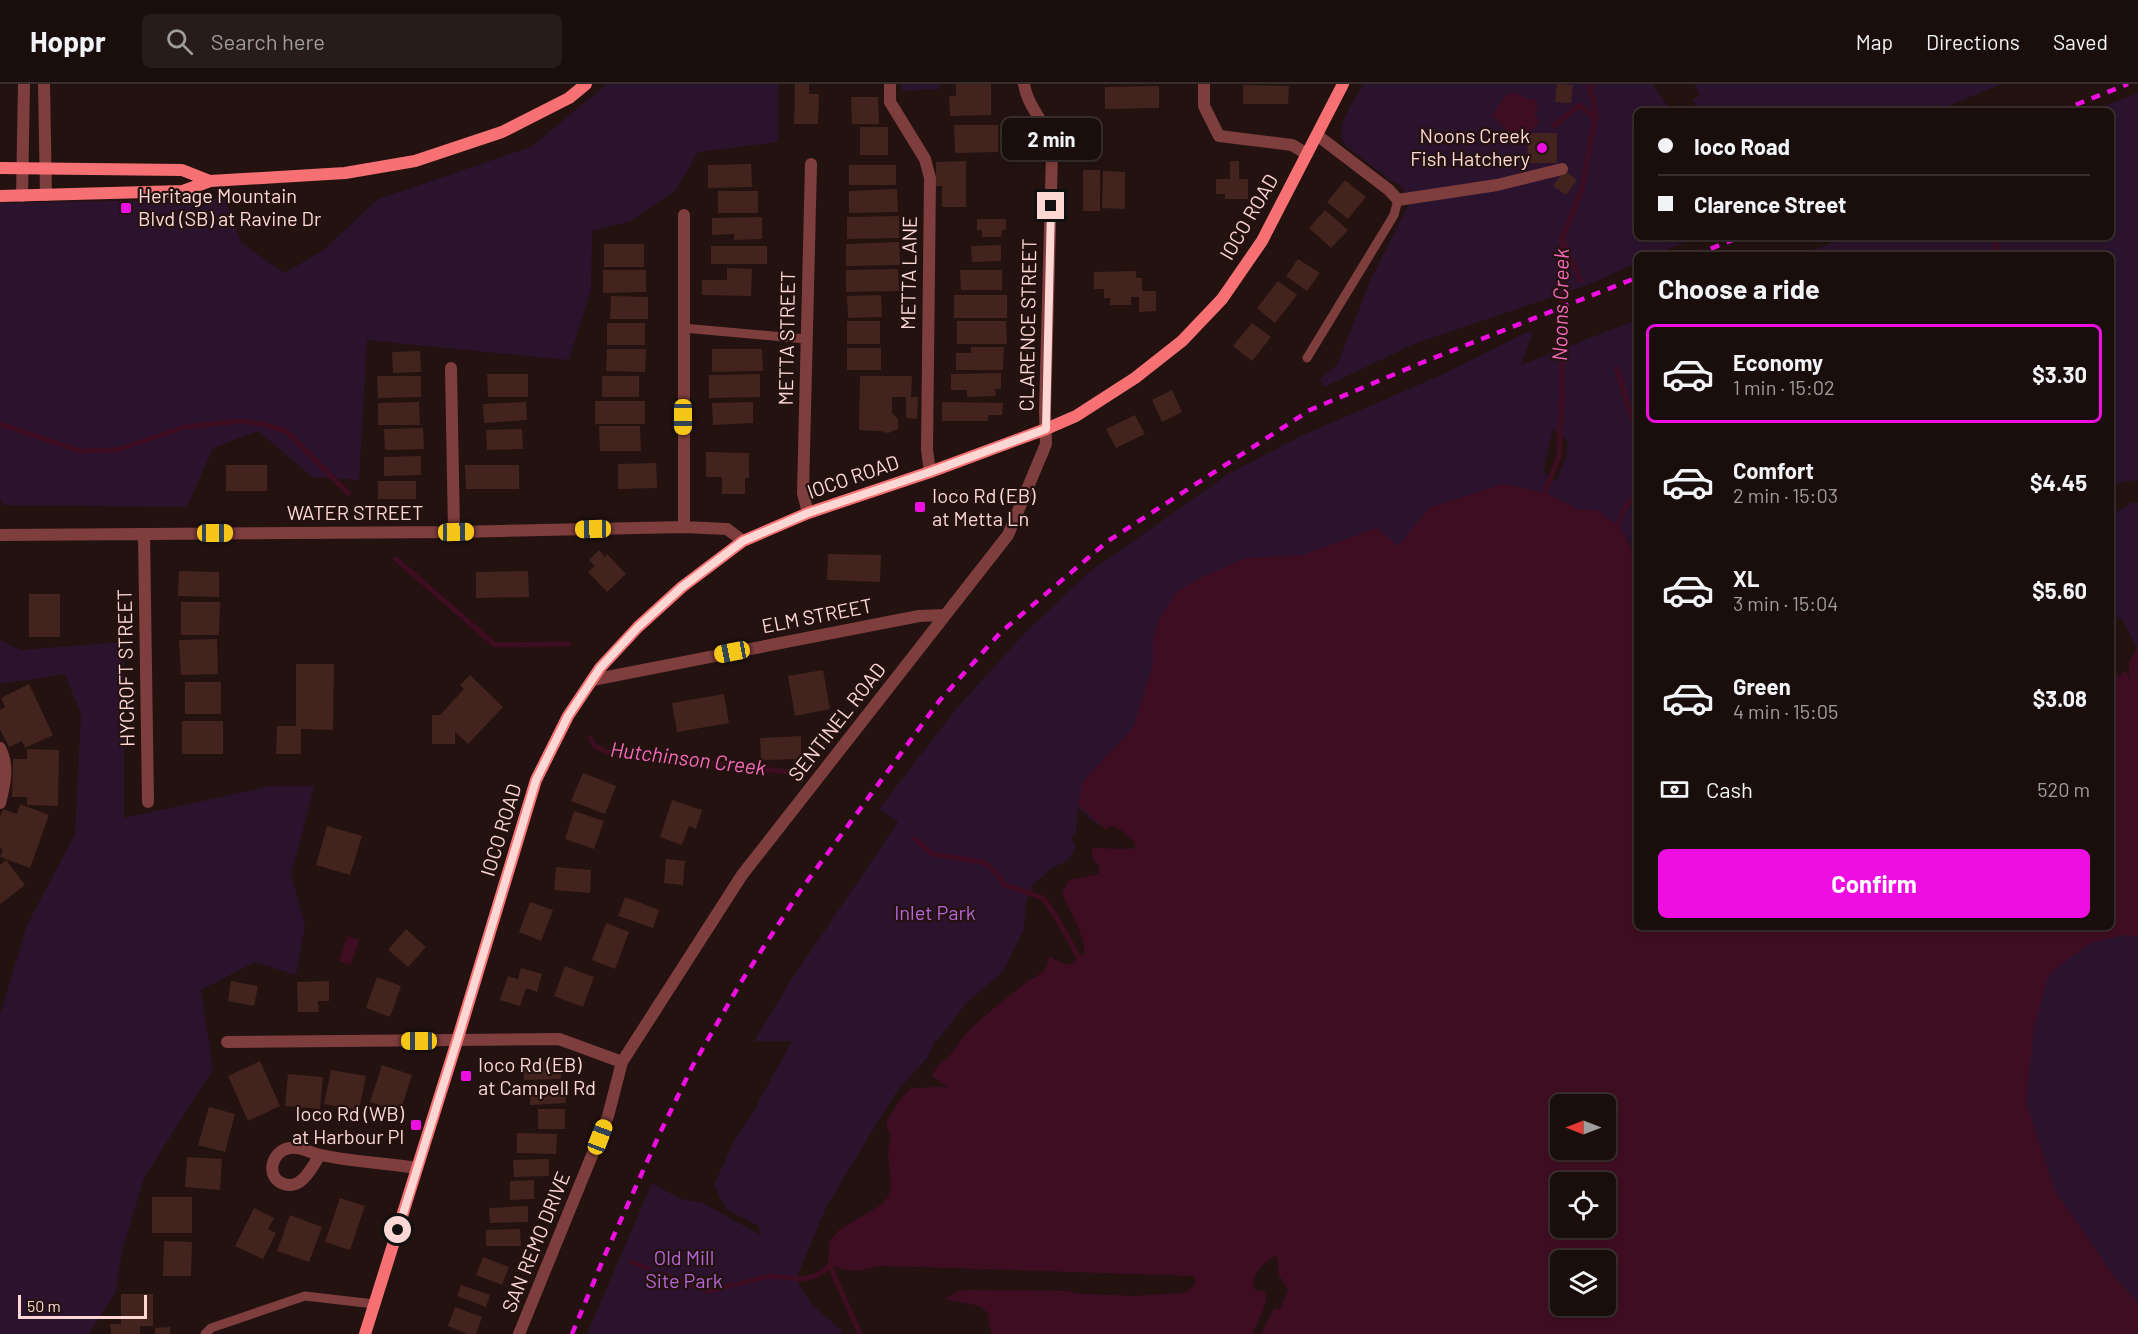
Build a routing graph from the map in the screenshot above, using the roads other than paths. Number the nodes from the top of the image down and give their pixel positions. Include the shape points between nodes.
1 (24, 84) edge
2 (44, 84) edge
3 (586, 84) edge
4 (890, 84) edge
5 (1024, 84) edge
6 (1204, 84) edge
7 (1343, 84) edge
8 (1317, 135) junction
9 (1307, 154) junction
10 (811, 164) dead end
11 (23, 167) junction
12 (46, 167) junction
13 (0, 168) edge
14 (1562, 169) dead end
15 (210, 181) junction
16 (46, 195) junction
17 (0, 196) edge
18 (22, 196) junction
19 (1398, 200) junction
20 (684, 215) dead end
21 (683, 328) junction
22 (806, 339) junction
23 (1307, 358) dead end
24 (450, 368) dead end
25 (1046, 429) junction
26 (930, 472) junction
27 (808, 513) junction
28 (684, 527) junction
29 (454, 532) junction
30 (144, 534) junction
31 (0, 535) edge
32 (743, 541) junction
33 (945, 615) junction
34 (592, 680) junction
35 (0, 748) edge
36 (148, 802) dead end
37 (0, 803) edge
38 (457, 1041) junction
39 (227, 1042) dead end
40 (622, 1062) junction
41 (320, 1155) dead end
42 (417, 1168) junction
43 (374, 1304) junction
44 (204, 1334) edge
45 (366, 1334) edge
46 (519, 1334) edge

1 - 11 street
2 - 12 street
3 - 15 main road via 569,98 502,132 415,161 345,173
4 - 26 street, METTA LANE via 890,102 925,159 930,178
5 - 25 street, CLARENCE STREET via 1026,96 1048,133 1052,153
6 - 9 street via 1204,106 1220,136 1292,145
7 - 8 main road, IOCO ROAD
8 - 9 main road, IOCO ROAD
8 - 19 street
9 - 25 main road, IOCO ROAD via 1262,241 1222,300 1182,341 1135,378 1076,416
10 - 22 street, METTA STREET
11 - 12 main road
11 - 13 main road
11 - 18 street
12 - 15 main road via 182,170
12 - 16 street
14 - 19 street via 1497,185
15 - 16 main road via 183,191
16 - 18 main road
17 - 18 main road
19 - 23 lane via 1394,215
20 - 21 street
21 - 22 lane
21 - 28 street
22 - 27 street, METTA STREET via 803,493
24 - 29 street
25 - 26 main road, IOCO ROAD
25 - 33 street, SENTINEL ROAD via 1046,444 1008,535
26 - 27 main road, IOCO ROAD
27 - 32 main road, IOCO ROAD
28 - 29 street, WATER STREET
28 - 32 street, WATER STREET via 727,529
29 - 30 street, WATER STREET
30 - 31 street, WATER STREET
30 - 36 street, HYCROFT STREET
32 - 34 main road, IOCO ROAD via 682,587 638,627
33 - 34 street, ELM STREET via 919,616
33 - 40 street, SENTINEL ROAD via 742,875
34 - 38 main road, IOCO ROAD via 568,716 536,780
35 - 37 street via 5,759 5,783
38 - 39 street
38 - 40 street via 559,1039
38 - 42 main road, IOCO ROAD
40 - 46 street, SAN REMO DRIVE via 608,1116
41 - 42 street
42 - 43 main road, IOCO ROAD
43 - 44 lane via 305,1296 211,1328
43 - 45 main road, IOCO ROAD

